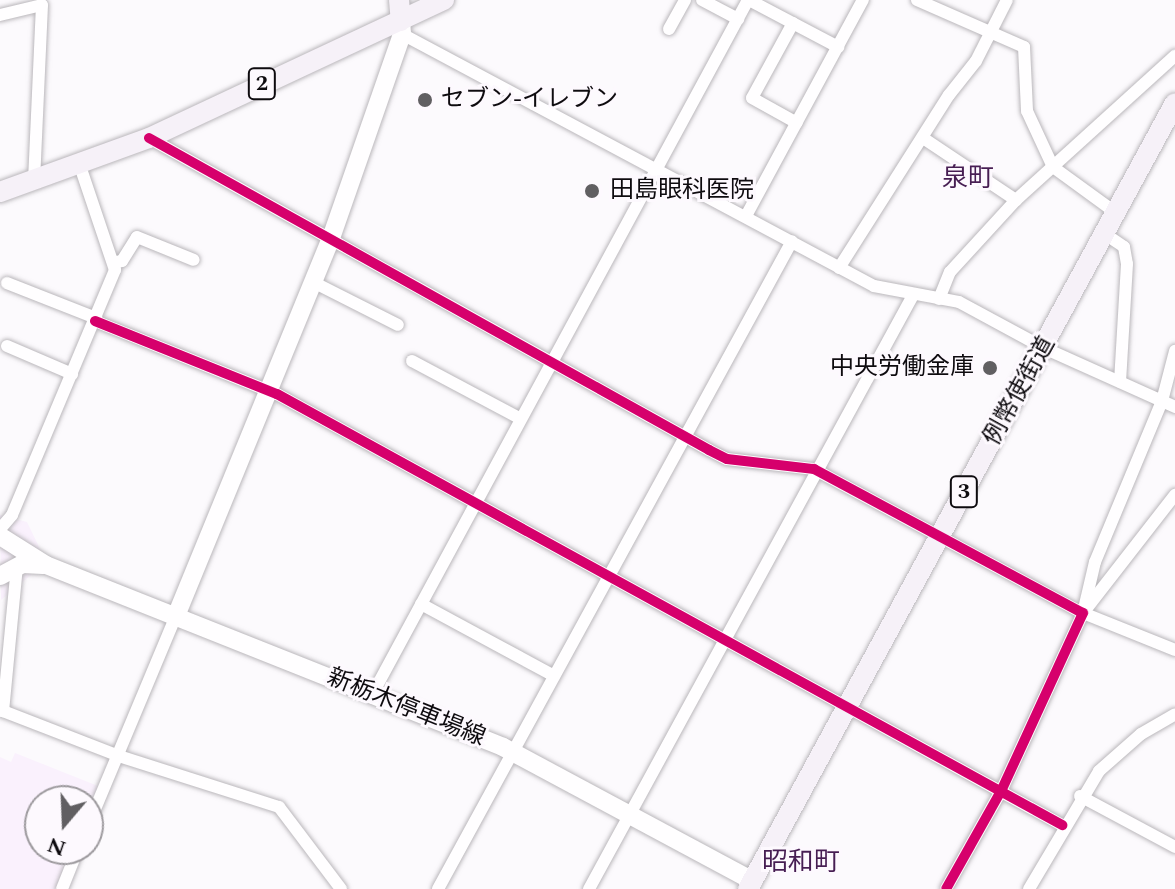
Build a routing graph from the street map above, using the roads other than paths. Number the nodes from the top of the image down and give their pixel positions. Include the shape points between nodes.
1 (399, 0) edge
2 (444, 0) edge
3 (685, 0) edge
4 (702, 0) edge
5 (749, 0) edge
6 (863, 0) edge
7 (917, 0) edge
8 (1007, 0) edge
9 (0, 15) edge
10 (738, 19) junction
11 (793, 23) junction
12 (402, 28) junction
13 (669, 29) dead end
14 (991, 35) junction
15 (838, 47) junction
16 (1175, 56) edge
17 (1175, 103) edge
18 (797, 123) junction
19 (1168, 135) edge
20 (149, 138) junction
21 (923, 138) junction
22 (80, 166) junction
23 (657, 167) junction
24 (1053, 167) junction
25 (34, 182) junction
26 (0, 192) edge
27 (1016, 200) junction
28 (1116, 213) junction
29 (746, 216) junction
30 (1105, 234) junction
31 (330, 241) junction
32 (792, 241) junction
33 (194, 260) dead end
34 (116, 262) junction
35 (839, 268) junction
36 (313, 282) junction
37 (7, 283) dead end
38 (912, 297) junction
39 (939, 299) junction
40 (95, 319) junction
41 (398, 325) dead end
42 (7, 346) dead end
43 (1044, 348) junction
44 (1175, 351) edge
45 (553, 360) junction
46 (412, 361) dead end
47 (72, 374) junction
48 (1120, 382) junction
49 (269, 390) junction
50 (1169, 404) edge
51 (521, 419) junction
52 (684, 434) junction
53 (814, 469) junction
54 (1175, 495) edge
55 (476, 502) junction
56 (12, 515) junction
57 (0, 529) edge
58 (941, 534) junction
59 (0, 536) edge
60 (17, 556) junction
61 (609, 575) junction
62 (0, 578) edge
63 (11, 596) junction
64 (421, 604) junction
65 (1083, 613) junction
66 (176, 616) junction
67 (724, 638) junction
68 (1175, 650) edge
69 (554, 676) junction
70 (372, 695) junction
71 (847, 707) junction
72 (1175, 714) edge
73 (514, 752) junction
74 (119, 756) junction
75 (104, 790) edge
76 (1001, 791) junction
77 (1080, 796) junction
78 (630, 814) junction
79 (1062, 825) junction
80 (1175, 847) edge
81 (72, 865) edge
82 (756, 886) edge
83 (62, 889) edge
84 (341, 889) edge
85 (438, 889) edge
86 (589, 889) edge
87 (946, 889) edge
88 (1029, 889) edge

1 - 12 main road
2 - 12 main road, 2
3 - 13 street
4 - 10 street
5 - 10 street
5 - 11 street
6 - 15 street
7 - 14 street
8 - 14 street
9 - 25 street via 42,5
10 - 23 street
11 - 15 street
11 - 18 street via 752,98
12 - 20 main road, 2
12 - 23 street
12 - 31 main road
14 - 21 street
14 - 24 street via 1024,47 1027,111
15 - 18 street
16 - 24 street
17 - 19 main road, 例幣使街道 / 3
18 - 29 street
19 - 28 main road, 例幣使街道 / 3
20 - 22 main road, 2
20 - 31 street
21 - 27 street
21 - 35 street
22 - 25 main road, 2
22 - 34 street
23 - 29 street
23 - 45 street
24 - 27 street
24 - 28 street
25 - 26 main road, 2
27 - 39 street via 950,272
28 - 30 main road, 例幣使街道 / 3
29 - 32 street
30 - 43 main road, 例幣使街道 / 3
30 - 48 street via 1124,247 1127,264
31 - 36 main road
31 - 45 street
32 - 35 street
32 - 52 street
33 - 34 street via 137,237
34 - 40 street
35 - 38 street
36 - 41 street
36 - 49 main road
37 - 40 street
38 - 39 street
38 - 53 street
39 - 43 street via 959,302
40 - 47 street
40 - 49 street
42 - 47 street
43 - 48 street
43 - 58 main road, 例幣使街道 / 3
44 - 50 street
45 - 51 street
45 - 52 street
46 - 51 street
47 - 56 street
48 - 50 street
49 - 55 street
49 - 66 main road
50 - 65 street via 1095,562
51 - 55 street
52 - 53 street via 727,459
52 - 61 street
53 - 58 street
53 - 67 street
54 - 65 street
55 - 61 street
55 - 64 street
56 - 57 street
56 - 60 street
58 - 65 street
58 - 71 main road, 例幣使街道 / 3
59 - 60 main road, 新栃木停車場線
60 - 62 main road
60 - 63 street
60 - 66 main road, 新栃木停車場線
61 - 67 street
61 - 69 street
62 - 63 street
63 - 74 street via 3,711
64 - 69 street
64 - 70 street
65 - 68 street
65 - 76 street
66 - 70 main road, 新栃木停車場線
66 - 74 street
67 - 71 street
67 - 78 street
69 - 73 street
70 - 73 main road, 新栃木停車場線
71 - 76 street
71 - 82 main road, 例幣使街道 / 3
72 - 77 street via 1116,753
73 - 78 main road, 新栃木停車場線
73 - 85 street
74 - 75 street
74 - 84 street via 279,807
76 - 79 street
76 - 87 street
77 - 79 street
77 - 80 street
78 - 82 main road, 新栃木停車場線
78 - 86 street
79 - 88 street
81 - 83 street

